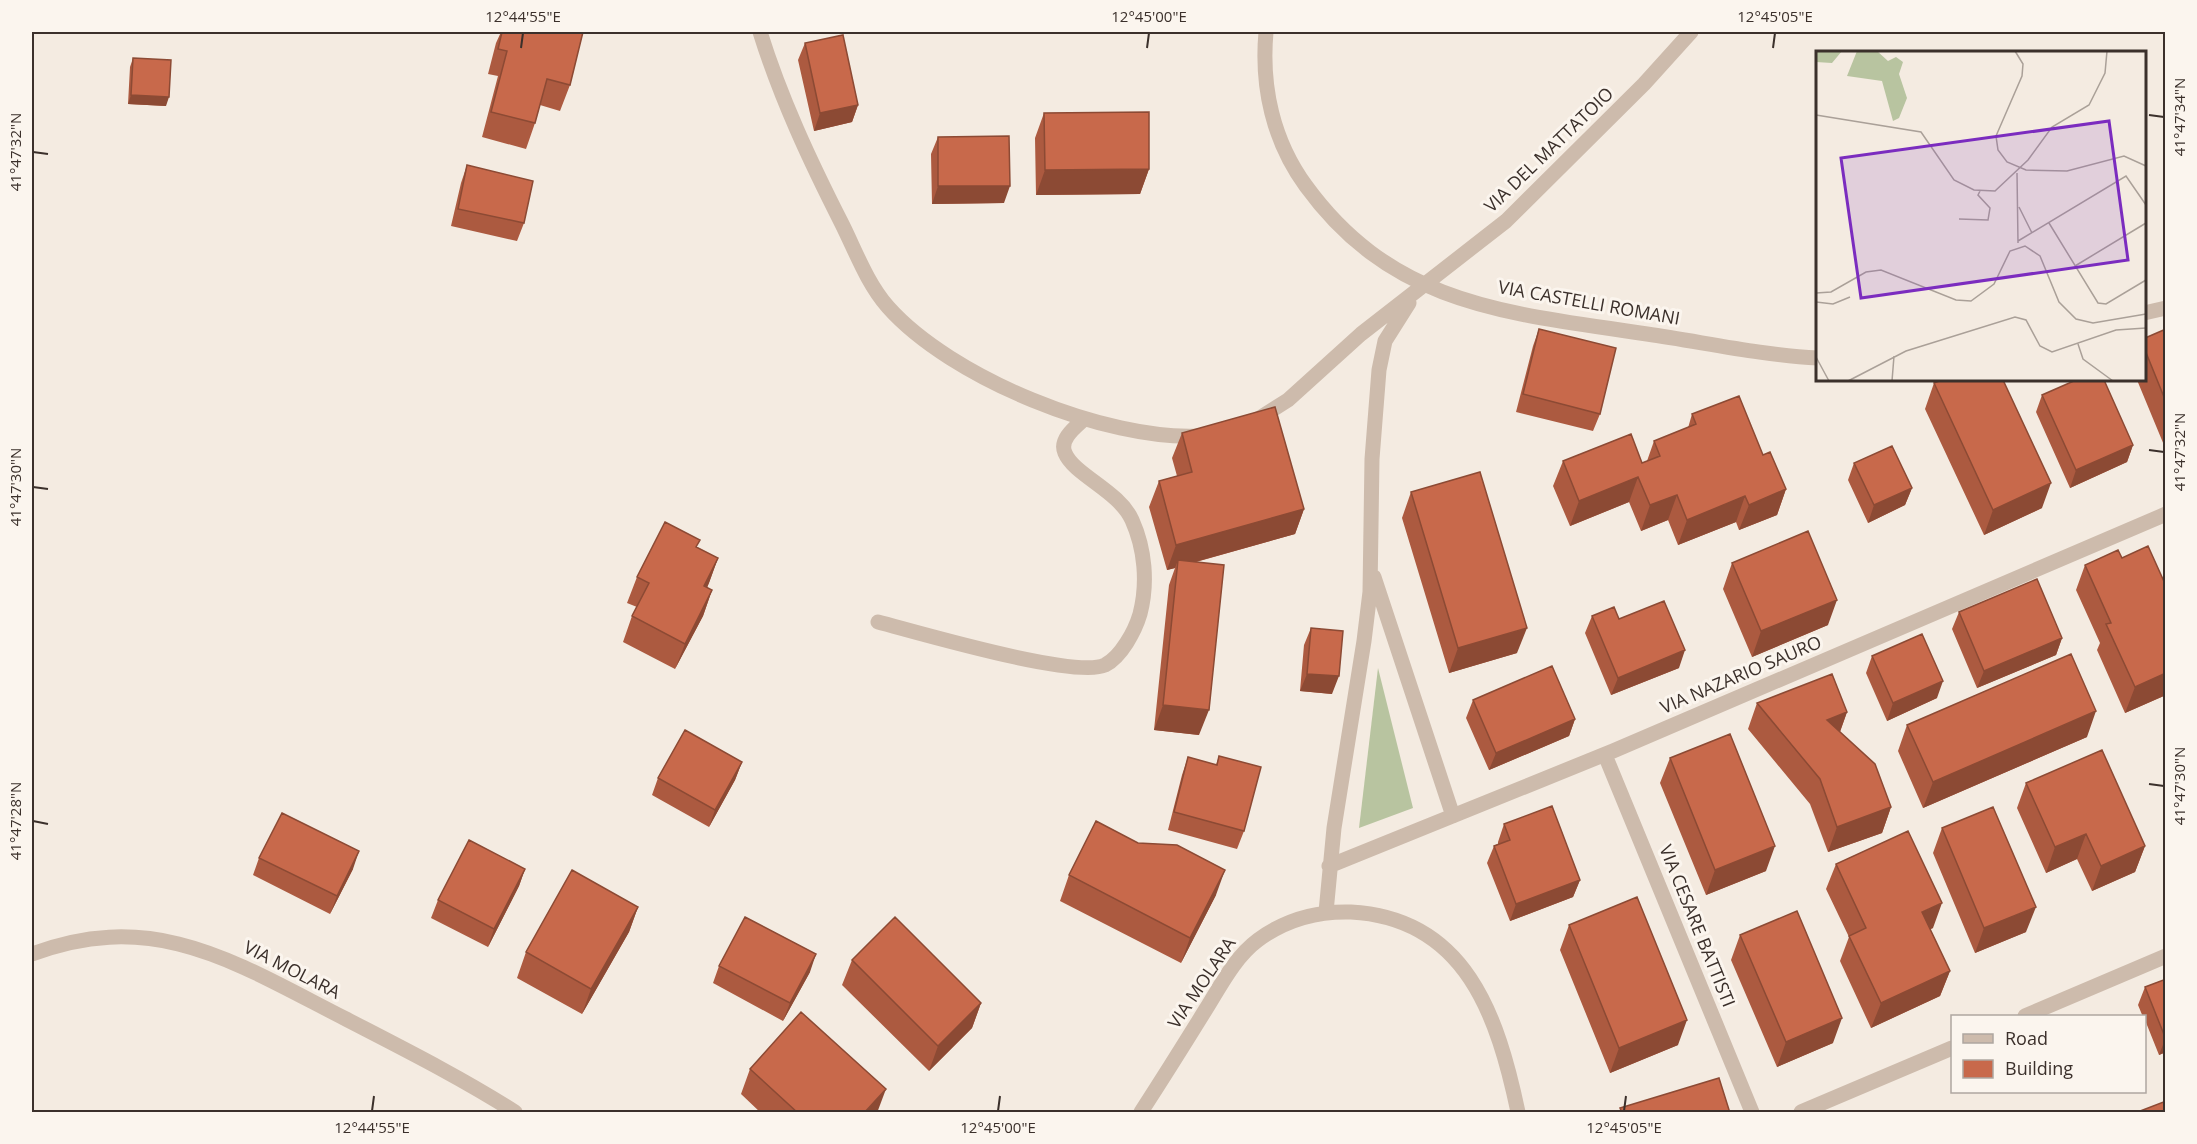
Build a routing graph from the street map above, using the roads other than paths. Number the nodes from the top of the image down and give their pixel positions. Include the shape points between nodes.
1 (760, 32) edge
2 (1266, 32) edge
3 (1691, 32) edge
4 (1424, 285) junction
5 (2166, 308) edge
6 (2146, 313) edge
7 (1816, 358) edge
8 (1083, 420) junction
9 (1239, 425) edge
10 (1210, 433) edge
11 (2166, 514) edge
12 (1371, 566) junction
13 (878, 622) dead end
14 (1605, 755) junction
15 (1453, 816) junction
16 (1329, 866) junction
17 (1326, 912) junction
18 (32, 954) edge
19 (2166, 956) edge
20 (2030, 1015) edge
21 (1951, 1049) edge
22 (515, 1113) edge
23 (1141, 1113) edge
24 (1518, 1113) edge
25 (1752, 1113) edge
26 (1801, 1113) edge

1 - 8 street via 796,131 871,283 888,306 916,333 957,360 1035,401
2 - 4 street, VIA CASTELLI ROMANI via 1265,76 1271,111 1296,173 1330,218 1358,244 1386,265
3 - 4 street, VIA DEL MATTATOIO via 1545,185
4 - 7 street, VIA CASTELLI ROMANI via 1538,318
4 - 9 street via 1287,400
4 - 12 street via 1396,322 1382,353 1374,429
5 - 6 street
8 - 10 street via 1154,435
8 - 13 street via 1064,442 1064,451 1069,460 1115,497 1131,518 1144,570 1138,620 1112,661 1102,666 1048,664
11 - 14 street, VIA NAZARIO SAURO
12 - 15 street
12 - 16 street via 1364,641
14 - 15 street, VIA NAZARIO SAURO
14 - 25 street, VIA CESARE BATTISTI
15 - 16 street, VIA NAZARIO SAURO
16 - 17 street
17 - 23 street, VIA MOLARA via 1280,926 1248,948
17 - 24 street, VIA MOLARA via 1365,913 1405,922 1422,930 1453,956 1491,1014 1507,1060
18 - 22 street, VIA MOLARA via 71,941 109,935 192,946 239,965 408,1051
19 - 20 street
21 - 26 street

